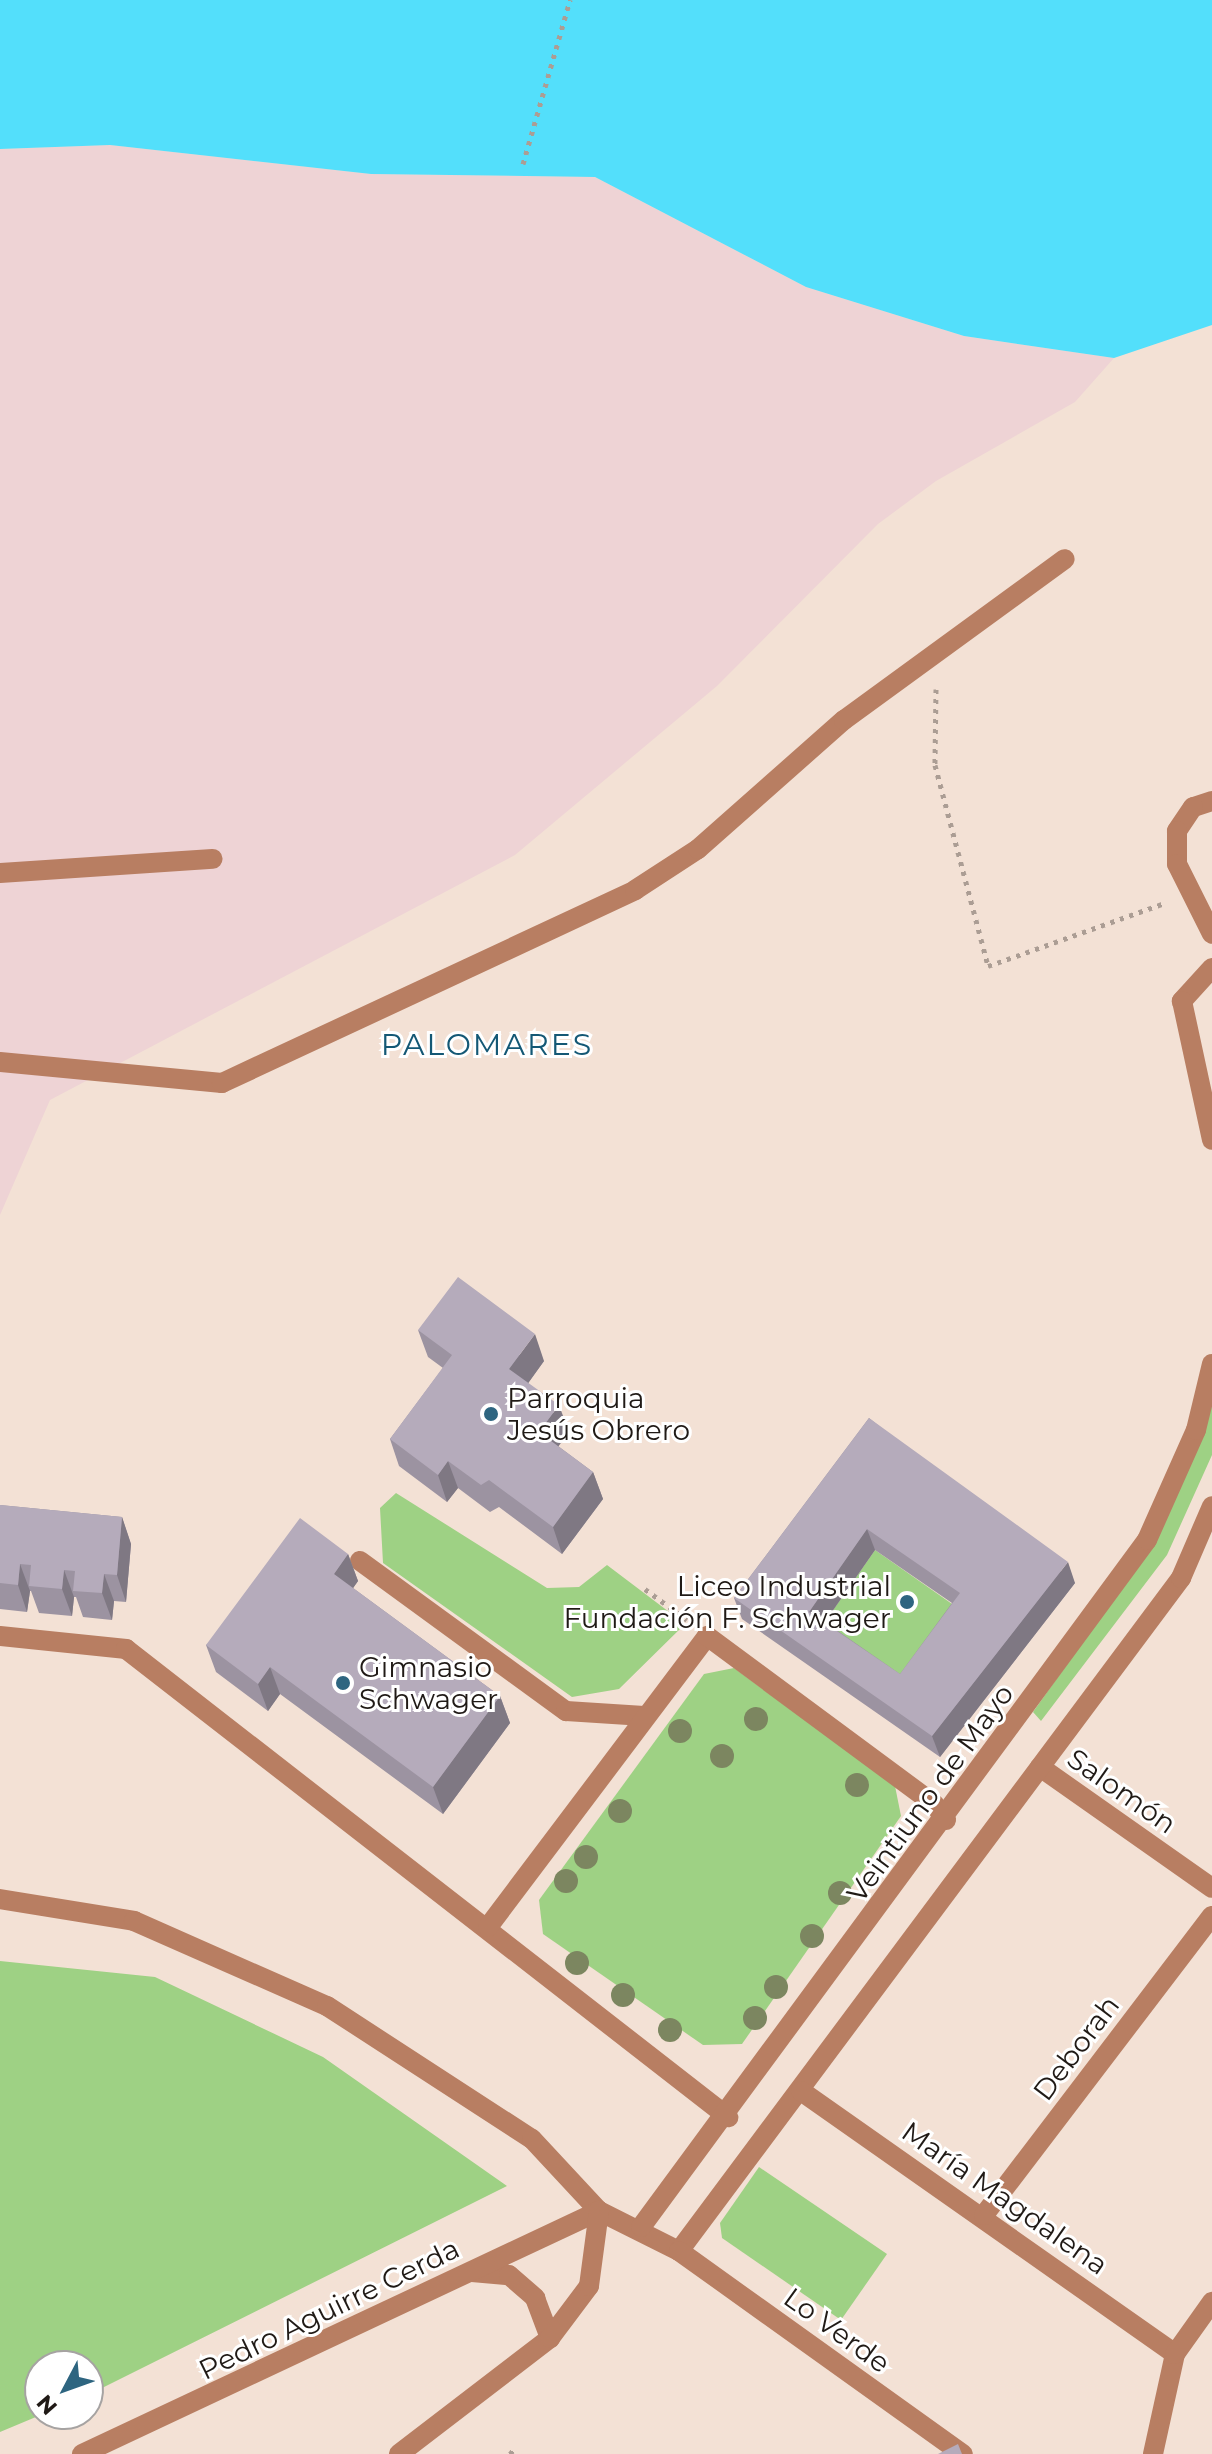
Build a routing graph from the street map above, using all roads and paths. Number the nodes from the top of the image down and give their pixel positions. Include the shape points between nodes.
1 (570, 0) edge
2 (523, 164) dead end
3 (1065, 559) dead end
4 (940, 650) junction
5 (1202, 804) edge
6 (213, 859) dead end
7 (0, 873) edge
8 (1188, 893) junction
9 (1212, 934) edge
10 (1212, 968) edge
11 (0, 1062) edge
12 (1212, 1140) edge
13 (1212, 1364) edge
14 (1212, 1506) edge
15 (360, 1561) dead end
16 (645, 1589) dead end
17 (0, 1636) edge
18 (707, 1636) junction
19 (644, 1716) junction
20 (1040, 1767) junction
21 (946, 1820) junction
22 (1212, 1888) edge
23 (0, 1899) edge
24 (1212, 1916) edge
25 (488, 1927) junction
26 (801, 2091) junction
27 (728, 2117) junction
28 (599, 2211) junction
29 (984, 2215) junction
30 (641, 2227) junction
31 (679, 2251) junction
32 (468, 2272) junction
33 (1212, 2302) edge
34 (550, 2338) junction
35 (1175, 2354) junction
36 (82, 2454) edge
37 (399, 2454) edge
38 (963, 2454) edge
39 (1153, 2454) edge

1 - 2 path
3 - 4 street
4 - 8 path via 935,765 988,966
4 - 11 street via 844,720 698,849 635,890 222,1083
5 - 8 street via 1177,831 1177,864
6 - 7 street
8 - 9 street
10 - 12 street via 1182,1001
13 - 21 street, Veintiuno de Mayo via 1196,1430 1147,1540
14 - 20 street via 1181,1578
15 - 19 street via 566,1711
16 - 18 path
17 - 25 street via 126,1649
18 - 19 street
18 - 21 street via 934,1804
19 - 25 street
20 - 22 street, Salomón
20 - 26 street
21 - 27 street, Veintiuno de Mayo
23 - 28 street via 134,1921 327,2006 532,2139
24 - 29 street, Deborah
25 - 27 street
26 - 29 street, María Magdalena
26 - 31 street
27 - 30 street, Veintiuno de Mayo
28 - 30 street
28 - 32 street, Pedro Aguirre Cerda
28 - 34 street via 589,2286
29 - 35 street, María Magdalena
30 - 31 street
31 - 38 street, Lo Verde
32 - 34 street via 509,2275 535,2298
32 - 36 street, Pedro Aguirre Cerda
33 - 35 street
34 - 37 street
35 - 39 street

